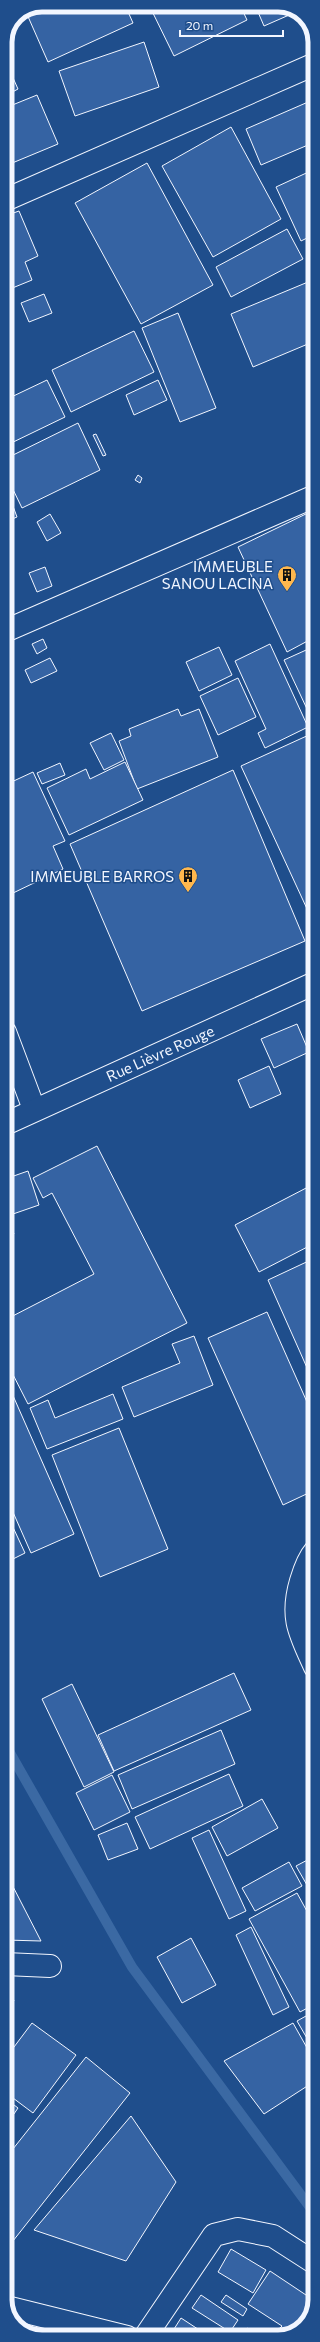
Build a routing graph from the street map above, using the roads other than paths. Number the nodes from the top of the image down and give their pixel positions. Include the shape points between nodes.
1 (308, 67) edge
2 (12, 197) edge
3 (308, 499) edge
4 (12, 628) edge
5 (308, 987) edge
6 (12, 1051) edge
7 (34, 1109) junction
8 (12, 1120) edge
9 (308, 1564) edge
10 (308, 1650) edge
11 (12, 1964) edge
12 (50, 1966) dead end
13 (308, 2258) edge
14 (14, 2309) edge
15 (99, 2330) edge
16 (150, 2330) edge

1 - 2 street
3 - 4 street
5 - 7 street, Rue Lièvre Rouge
6 - 7 street
7 - 8 street, Rue Lièvre Rouge
9 - 10 street via 297,1596 295,1614
11 - 12 street
13 - 16 street via 273,2236 238,2229 214,2235
14 - 15 street

